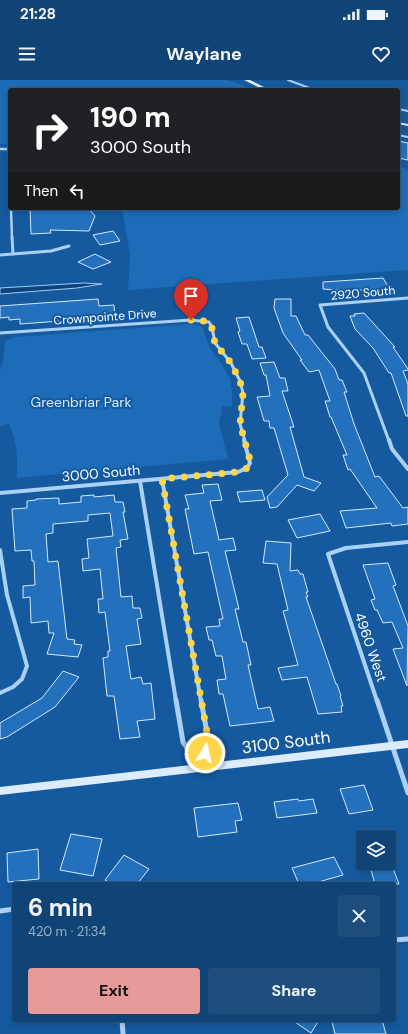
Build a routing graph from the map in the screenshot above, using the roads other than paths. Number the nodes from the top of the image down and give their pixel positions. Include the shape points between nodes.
1 (246, 80) edge
2 (288, 80) edge
3 (264, 88) edge
4 (310, 88) edge
5 (11, 210) edge
6 (69, 246) dead end
7 (13, 254) junction
8 (0, 255) edge
9 (408, 298) edge
10 (0, 333) edge
11 (250, 466) joint
12 (408, 469) edge
13 (162, 479) junction
14 (140, 480) junction
15 (0, 493) edge
16 (408, 542) edge
17 (0, 550) edge
18 (0, 693) edge
19 (408, 744) edge
20 (392, 746) junction
21 (201, 768) junction
22 (0, 791) edge
23 (408, 793) edge
24 (12, 909) edge
25 (0, 911) edge
26 (408, 938) edge
27 (396, 940) edge
28 (122, 1022) edge
29 (123, 1034) edge

1 - 3 main road
2 - 4 lane
5 - 7 street
6 - 7 street via 51,251
7 - 8 street
9 - 12 street, 2920 South via 320,305 328,327 364,373 392,449
10 - 11 street, Crownpointe Drive via 191,320 211,324 215,343 235,369 242,387 240,424
11 - 13 street, 3000 South via 238,472
13 - 14 street, 3000 South
13 - 21 street via 208,738
14 - 15 street, 3000 South
14 - 21 street via 183,742
16 - 20 street, 4960 West via 346,548 328,554
17 - 18 street via 7,595 26,662 25,675 13,687
19 - 20 main road, 3100 South
20 - 21 main road, 3100 South
20 - 23 street, 4960 West
21 - 22 main road, 3100 South
24 - 25 street
26 - 27 street
28 - 29 street

